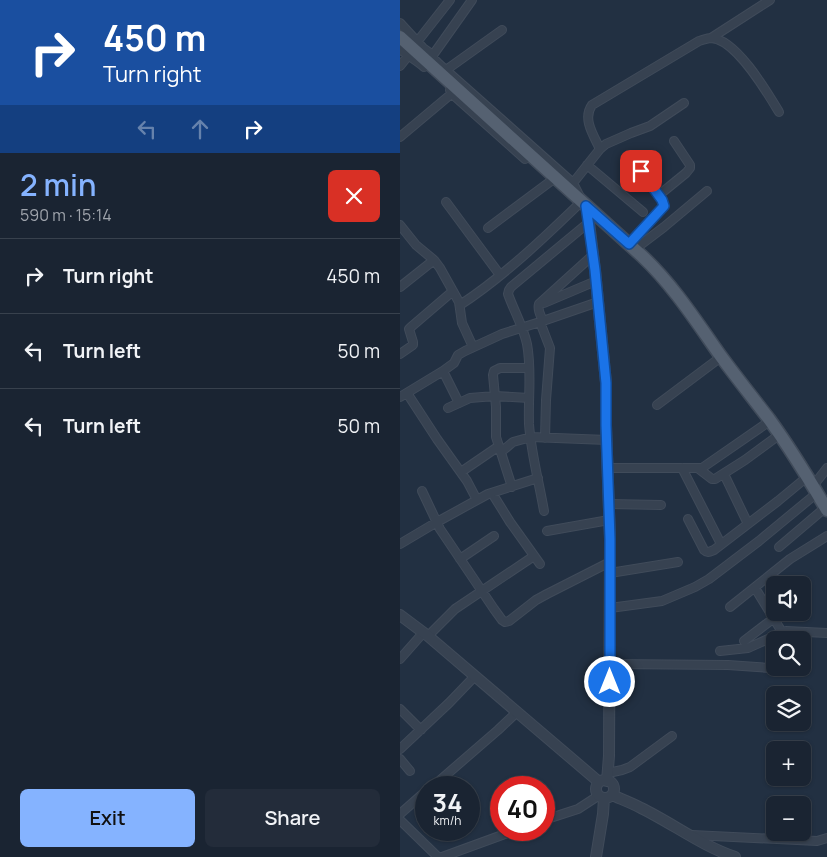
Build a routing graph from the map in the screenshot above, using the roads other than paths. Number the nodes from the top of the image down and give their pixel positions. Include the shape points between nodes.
1 (450, 0) edge
2 (472, 0) edge
3 (770, 0) edge
4 (400, 23) edge
5 (502, 30) dead end
6 (400, 37) edge
7 (711, 38) junction
8 (417, 42) junction
9 (400, 49) edge
10 (432, 55) junction
11 (408, 56) junction
12 (400, 66) edge
13 (446, 70) junction
14 (451, 92) junction
15 (684, 103) dead end
16 (779, 112) dead end
17 (400, 136) edge
18 (674, 141) dead end
19 (600, 149) junction
20 (587, 165) junction
21 (641, 171) dead end
22 (551, 181) junction
23 (573, 183) junction
24 (707, 191) dead end
25 (659, 195) junction
26 (446, 202) dead end
27 (584, 204) junction
28 (643, 212) dead end
29 (588, 222) junction
30 (400, 225) edge
31 (488, 228) dead end
32 (632, 246) junction
33 (593, 255) junction
34 (434, 260) junction
35 (500, 274) junction
36 (596, 281) junction
37 (400, 287) edge
38 (453, 291) junction
39 (598, 302) junction
40 (539, 304) junction
41 (460, 305) junction
42 (542, 322) junction
43 (523, 327) junction
44 (474, 347) junction
45 (400, 354) edge
46 (721, 357) junction
47 (529, 368) junction
48 (443, 370) junction
49 (403, 395) edge
50 (495, 396) junction
51 (529, 398) junction
52 (459, 403) junction
53 (657, 405) dead end
54 (448, 408) dead end
55 (770, 421) junction
56 (779, 435) junction
57 (531, 437) junction
58 (545, 438) junction
59 (606, 440) junction
60 (500, 449) junction
61 (608, 468) junction
62 (682, 468) junction
63 (699, 468) junction
64 (827, 468) edge
65 (460, 472) junction
66 (724, 474) junction
67 (538, 478) junction
68 (512, 487) junction
69 (422, 491) dead end
70 (492, 493) junction
71 (820, 495) edge
72 (477, 500) junction
73 (609, 504) junction
74 (661, 505) dead end
75 (544, 511) dead end
76 (688, 519) dead end
77 (609, 520) junction
78 (437, 522) junction
79 (748, 524) junction
80 (547, 530) dead end
81 (494, 536) dead end
82 (827, 536) edge
83 (400, 544) edge
84 (721, 544) junction
85 (779, 547) dead end
86 (534, 556) junction
87 (460, 559) junction
88 (678, 562) dead end
89 (540, 564) dead end
90 (610, 568) junction
91 (754, 588) junction
92 (482, 592) junction
93 (766, 606) edge
94 (730, 607) dead end
95 (610, 608) junction
96 (400, 615) edge
97 (770, 621) edge
98 (811, 632) edge
99 (827, 633) edge
100 (426, 634) junction
101 (766, 640) edge
102 (744, 641) dead end
103 (720, 651) dead end
104 (400, 659) edge
105 (610, 664) junction
106 (766, 667) edge
107 (475, 676) junction
108 (400, 709) edge
109 (517, 712) junction
110 (421, 730) junction
111 (672, 736) dead end
112 (400, 748) edge
113 (400, 759) edge
114 (410, 771) dead end
115 (445, 776) edge
116 (605, 778) junction
117 (605, 796) junction
118 (415, 801) edge
119 (400, 814) edge
120 (555, 816) edge
121 (400, 820) edge
122 (690, 835) junction
123 (827, 838) edge
124 (490, 839) edge
125 (438, 857) edge
126 (442, 857) edge
127 (596, 857) edge
128 (736, 857) edge

1 - 8 street
2 - 10 street
3 - 7 street
4 - 8 street
5 - 13 street
6 - 27 main road
7 - 16 street via 733,48 762,84
7 - 19 street via 699,41 592,105 588,120
8 - 10 street
9 - 11 street
10 - 13 street
11 - 12 street
11 - 14 street
13 - 23 street
14 - 17 street
14 - 22 street
15 - 19 street via 650,126
18 - 25 street via 690,168
19 - 20 street
20 - 23 street
20 - 28 street
21 - 25 street
22 - 27 street via 570,198
22 - 31 street
23 - 27 street
24 - 32 street via 664,227
25 - 32 street via 664,206
26 - 35 street
27 - 29 street
27 - 32 main road
27 - 35 street
29 - 33 street
29 - 43 street via 509,290
30 - 34 street
32 - 46 main road via 662,276
33 - 36 street
33 - 40 street
34 - 37 street
34 - 38 street
35 - 41 street
36 - 39 street
36 - 40 street
38 - 41 street
38 - 45 street via 409,329 413,344
39 - 42 street
39 - 59 street via 606,383
40 - 42 street
41 - 44 street via 462,323
42 - 43 street
42 - 58 street via 550,348
43 - 44 street
43 - 47 street
44 - 48 street via 460,354
46 - 53 street
46 - 55 main road
47 - 50 street via 496,370 493,374
47 - 51 street
48 - 49 street
48 - 52 street
49 - 65 street
50 - 51 street
50 - 52 street via 470,398
50 - 60 street via 496,437
51 - 57 street
52 - 54 street
55 - 56 main road
55 - 63 street
56 - 66 street
56 - 71 main road
57 - 58 street
57 - 60 street
57 - 67 street
58 - 59 street
59 - 61 street
60 - 65 street
60 - 68 street
61 - 62 street
61 - 73 street
62 - 63 street
62 - 84 street
63 - 66 street via 715,480
64 - 71 street
65 - 72 street
66 - 79 street
67 - 68 street
67 - 75 street
68 - 70 street
69 - 78 street
70 - 72 street
70 - 86 street
71 - 79 street via 778,501
71 - 85 street
71 - 95 street via 695,587 662,601
72 - 78 street
73 - 74 street
73 - 77 street
76 - 84 street via 706,552
77 - 80 street
77 - 90 street
78 - 83 street
78 - 87 street
79 - 84 street
81 - 87 street
82 - 91 street via 790,559
86 - 89 street
86 - 92 street
87 - 92 street
88 - 90 street
90 - 92 street via 547,594 505,622
90 - 95 street
91 - 93 street
91 - 94 street
92 - 100 street via 455,609
95 - 105 street
96 - 100 street
97 - 102 street
98 - 99 street
100 - 104 street
100 - 107 street
101 - 103 street via 748,648
105 - 106 street via 728,664
105 - 116 street via 609,756
107 - 109 street
107 - 110 street
108 - 110 street
109 - 115 street
109 - 116 street
110 - 112 street
111 - 116 street via 630,767
113 - 114 street
116 - 117 street via 596,790
116 - 117 street via 614,792
117 - 120 street
117 - 122 street via 640,807
117 - 127 street
118 - 119 street
121 - 125 street
122 - 123 street via 817,841
122 - 128 street
124 - 126 street

